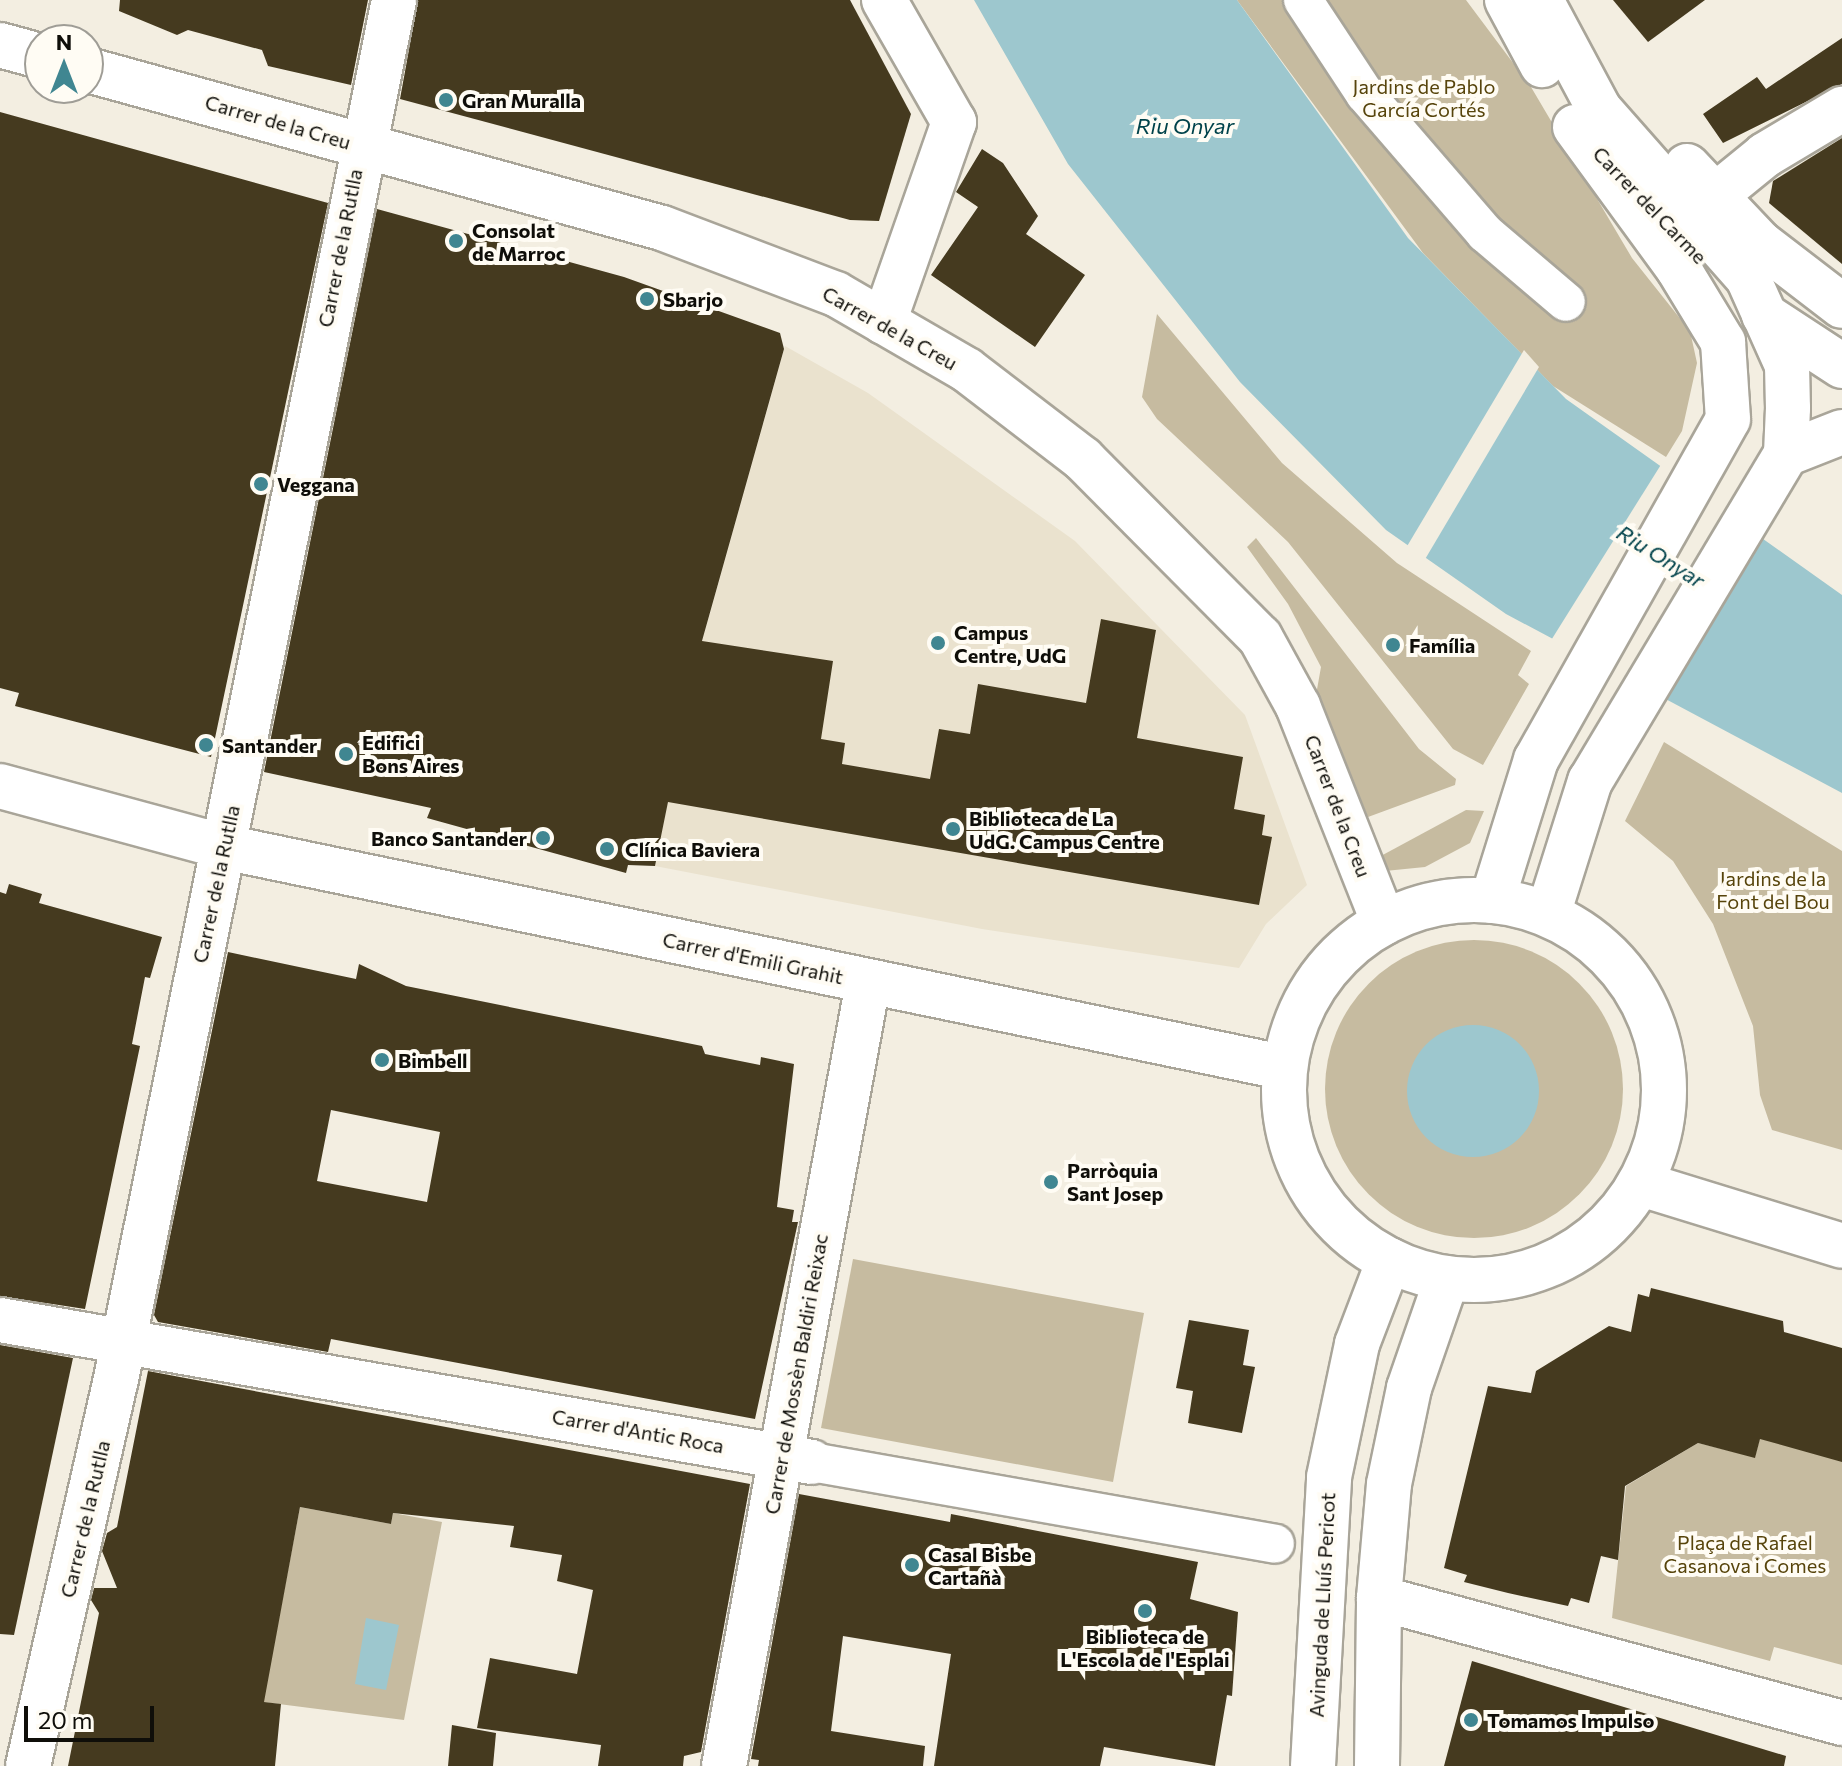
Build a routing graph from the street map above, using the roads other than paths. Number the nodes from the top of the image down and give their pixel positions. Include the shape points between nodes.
1 (394, 0) edge
2 (884, 0) edge
3 (1303, 0) edge
4 (1530, 1) edge
5 (0, 45) edge
6 (24, 52) edge
7 (104, 74) edge
8 (1842, 109) edge
9 (1575, 127) junction
10 (360, 145) junction
11 (1716, 195) junction
12 (1566, 302) dead end
13 (1842, 306) edge
14 (1765, 316) junction
15 (884, 322) junction
16 (1842, 366) edge
17 (1842, 374) edge
18 (1788, 388) junction
19 (1728, 419) junction
20 (1842, 432) edge
21 (1786, 454) junction
22 (0, 786) edge
23 (224, 847) junction
24 (1492, 901) junction
25 (1548, 914) junction
26 (1384, 923) junction
27 (868, 983) junction
28 (1282, 1067) junction
29 (1641, 1184) junction
30 (1842, 1246) edge
31 (1389, 1260) junction
32 (1447, 1278) junction
33 (0, 1320) edge
34 (122, 1342) junction
35 (796, 1459) junction
36 (1275, 1544) dead end
37 (1379, 1598) junction
38 (1842, 1723) edge
39 (28, 1766) edge
40 (724, 1766) edge
41 (1313, 1766) edge
42 (1377, 1766) edge

1 - 10 street, Carrer de la Rutlla
2 - 15 street via 954,122
3 - 12 street via 1365,94 1475,221
4 - 9 street, Carrer del Carme
4 - 11 street
4 - 14 street via 1599,109 1748,278
5 - 6 street
7 - 10 street, Carrer de la Creu
8 - 11 street via 1765,155
9 - 14 street, Carrer del Carme via 1712,270
9 - 19 street via 1678,268 1723,342
10 - 15 street, Carrer de la Creu via 662,228 836,294
10 - 23 street, Carrer de la Rutlla
11 - 13 street via 1760,243
14 - 16 street, Carrer del Carme
14 - 18 street via 1787,365
15 - 26 street, Carrer de la Creu via 967,370 1083,459 1260,637 1298,706
17 - 18 street
18 - 19 street
18 - 21 street
19 - 24 street via 1516,808
20 - 21 street
21 - 25 street via 1585,792
22 - 23 street, Carrer d'Emili Grahit
23 - 27 street, Carrer d'Emili Grahit
23 - 34 street, Carrer de la Rutlla
24 - 25 street
24 - 26 street via 1439,903
25 - 29 street via 1608,955 1649,1012 1665,1092 1660,1136
26 - 28 street via 1345,951 1310,994
27 - 28 street, Carrer d'Emili Grahit
27 - 35 street, Carrer de Mossèn Baldiri Reixac
28 - 31 street via 1290,1140 1303,1173 1344,1229
29 - 30 street
29 - 32 street via 1600,1233 1551,1265 1508,1278
31 - 32 street
31 - 41 street, Avinguda de Lluís Pericot via 1357,1344 1329,1477
32 - 37 street via 1397,1436
33 - 34 street, Carrer d'Antic Roca
34 - 35 street, Carrer d'Antic Roca
34 - 39 street, Carrer de la Rutlla
35 - 36 street, Carrer d'Antic Roca
35 - 40 street, Carrer de Mossèn Baldiri Reixac
37 - 38 street
37 - 42 street

